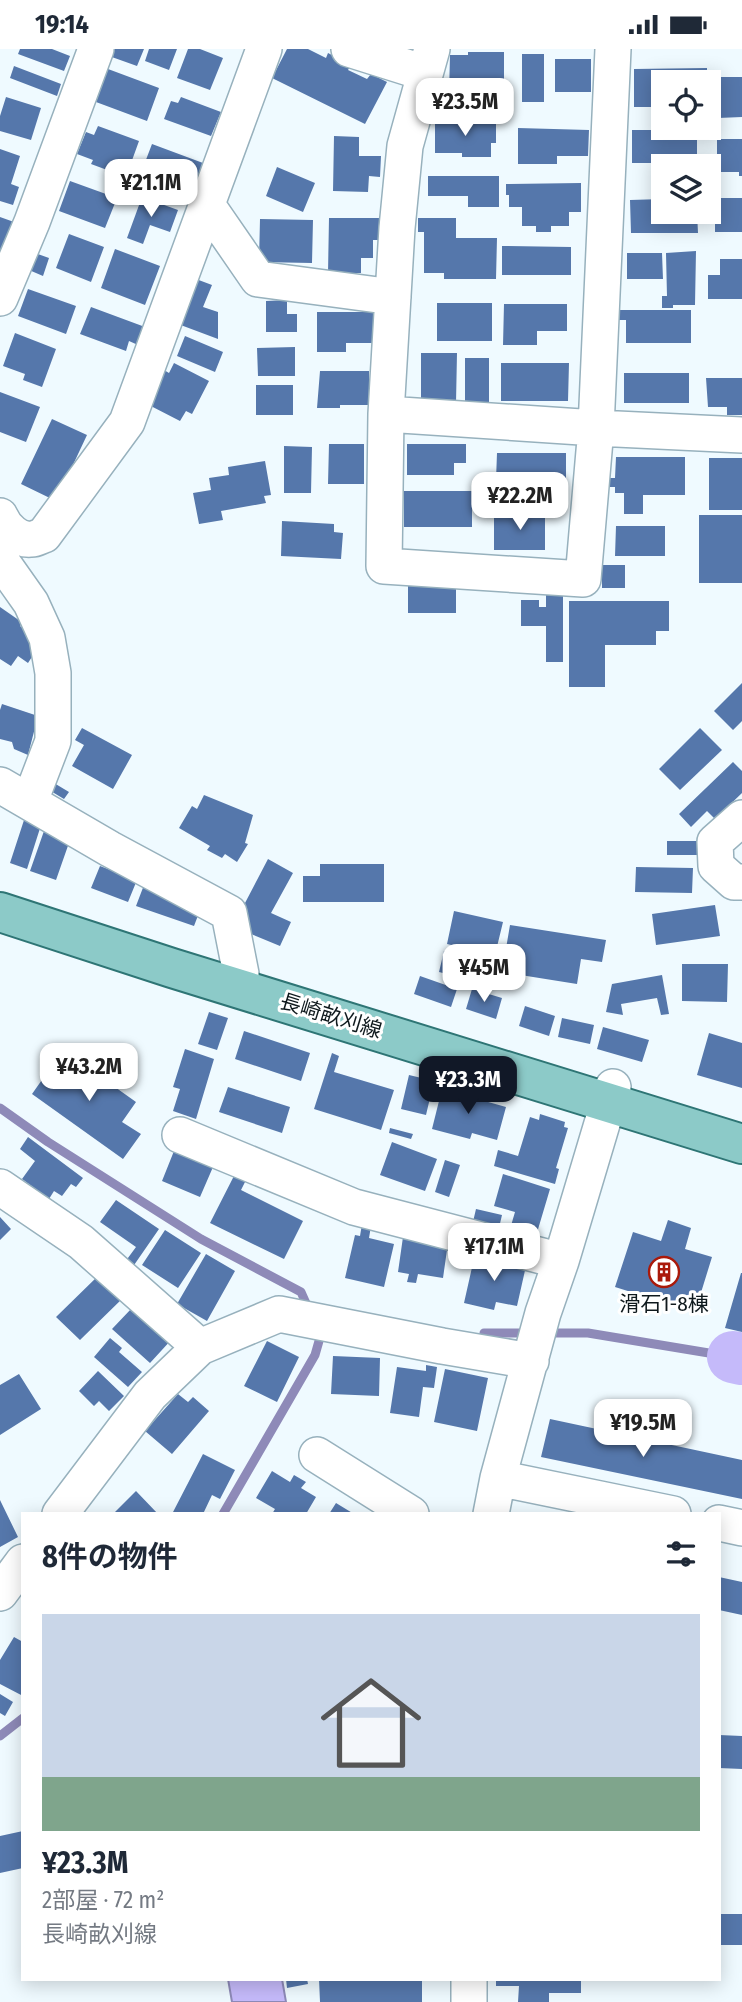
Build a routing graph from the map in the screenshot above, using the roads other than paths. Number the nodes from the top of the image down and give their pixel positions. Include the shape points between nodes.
1 (96, 49) edge
2 (264, 49) edge
3 (349, 49) edge
4 (613, 49) edge
5 (429, 61) edge
6 (207, 205) junction
7 (393, 297) junction
8 (0, 298) edge
9 (386, 414) junction
10 (596, 428) junction
11 (742, 435) edge
12 (0, 516) edge
13 (0, 559) edge
14 (15, 793) edge
15 (742, 818) edge
16 (742, 882) edge
17 (0, 896) edge
18 (0, 912) edge
19 (241, 974) junction
20 (611, 1095) junction
21 (742, 1125) edge
22 (180, 1135) dead end
23 (742, 1144) edge
24 (0, 1187) edge
25 (561, 1261) junction
26 (200, 1347) junction
27 (532, 1355) junction
28 (317, 1455) dead end
29 (498, 1478) junction
30 (62, 1512) edge
31 (408, 1512) edge
32 (491, 1512) edge
33 (663, 1512) edge
34 (721, 1523) edge
35 (742, 1528) edge
36 (21, 1565) edge
37 (0, 1592) edge
38 (21, 1603) edge
39 (469, 1981) edge
40 (469, 2002) edge

1 - 8 street
2 - 6 street
3 - 5 street
4 - 10 street
5 - 7 street via 405,146
6 - 7 street via 258,279
6 - 12 street via 127,422 44,535 32,540 16,536
7 - 9 street
9 - 10 street
9 - 10 street via 384,566 583,579
10 - 11 street
13 - 14 street via 31,603 47,638 53,673 53,741
14 - 19 street via 229,913
15 - 16 street via 715,842 716,866 734,882
17 - 19 main road, 長崎畝刈線
18 - 20 main road, 長崎畝刈線 via 172,968
19 - 20 main road, 長崎畝刈線
20 - 21 main road, 長崎畝刈線
20 - 23 main road, 長崎畝刈線
20 - 25 street
22 - 25 street via 354,1207
24 - 26 street via 89,1249
25 - 27 street
26 - 27 street via 279,1314
26 - 30 street via 150,1395
27 - 29 street
28 - 31 street
29 - 32 street
29 - 33 street
34 - 35 street
36 - 37 street
37 - 38 street
39 - 40 street

